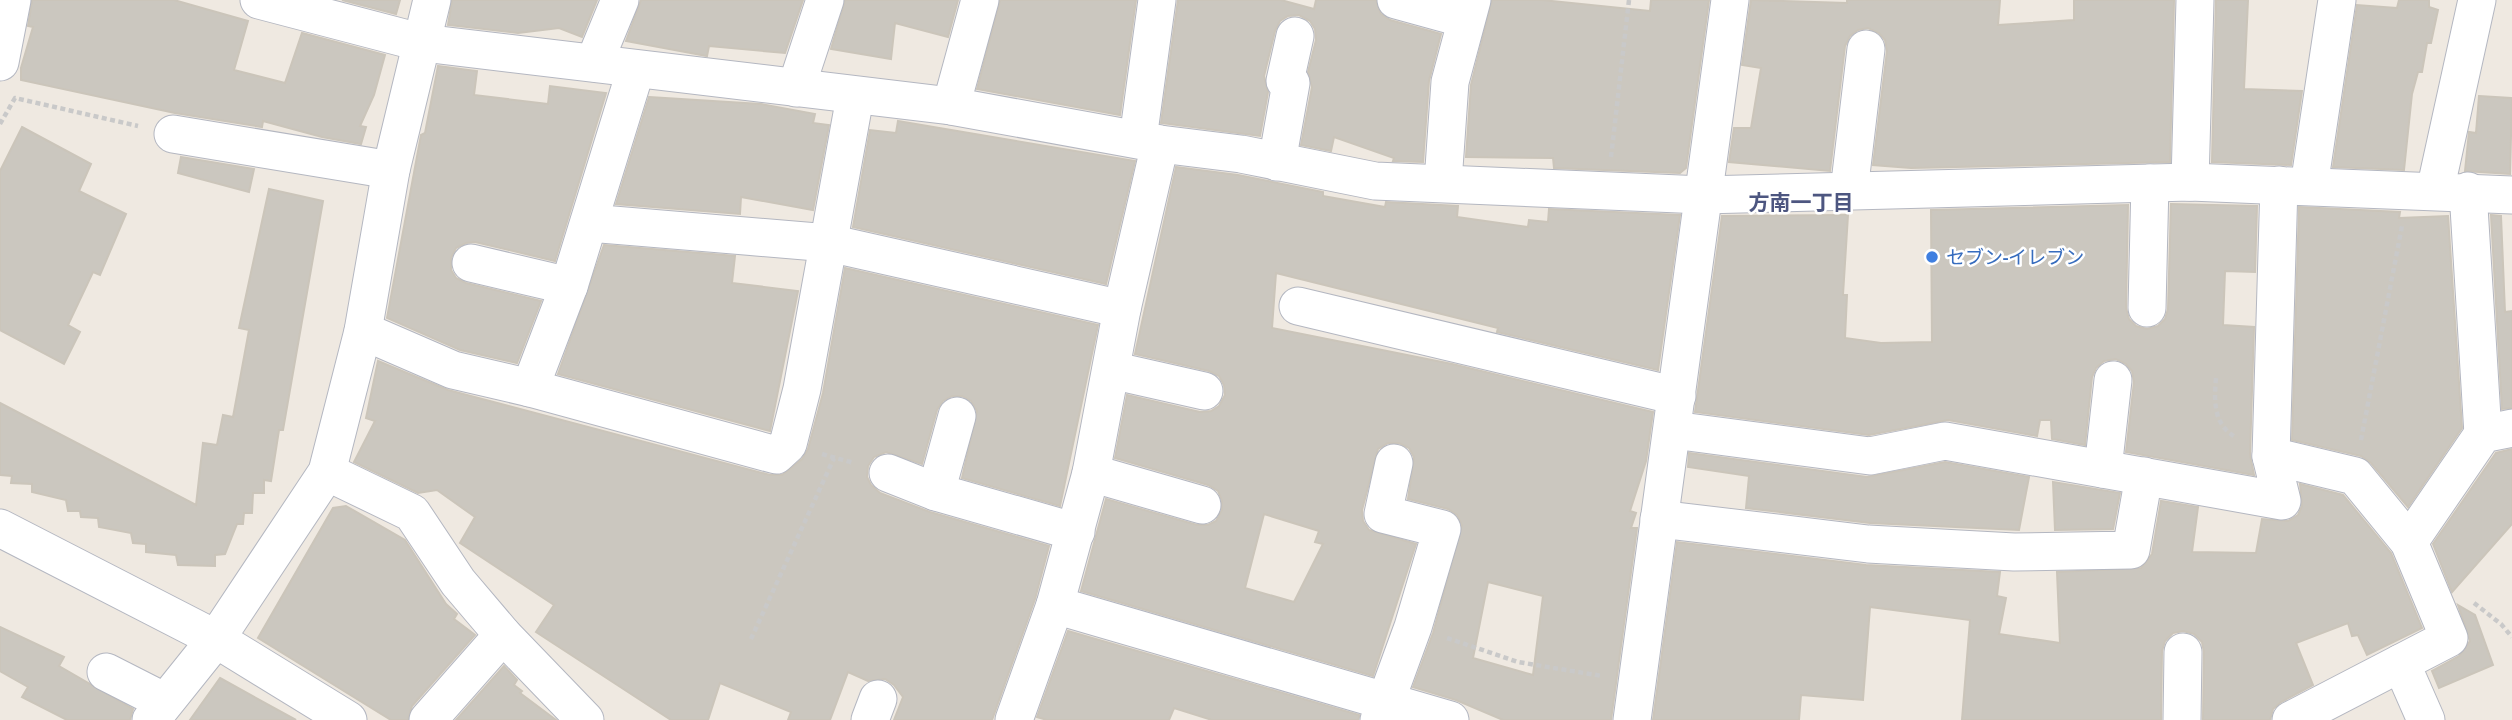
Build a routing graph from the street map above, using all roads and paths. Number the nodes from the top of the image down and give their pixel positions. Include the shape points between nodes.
1 (12, 0) edge
2 (259, 0) edge
3 (432, 0) edge
4 (620, 0) edge
5 (825, 0) edge
6 (980, 0) edge
7 (1157, 0) edge
8 (1396, 0) edge
9 (1629, 0) edge
10 (1730, 0) edge
11 (2195, 0) edge
12 (2337, 0) edge
13 (2477, 0) edge
14 (1468, 10) edge
15 (1295, 36) dead end
16 (423, 43) junction
17 (1866, 50) dead end
18 (0, 62) edge
19 (594, 63) junction
20 (636, 69) junction
21 (796, 88) junction
22 (855, 97) junction
23 (951, 106) junction
24 (0, 124) edge
25 (173, 134) joint
26 (1149, 141) junction
27 (1277, 162) junction
28 (391, 170) junction
29 (1443, 182) junction
30 (2190, 182) junction
31 (2150, 183) junction
32 (2294, 186) junction
33 (1608, 190) junction
34 (1849, 191) junction
35 (2438, 191) junction
36 (1703, 194) junction
37 (2512, 195) edge
38 (589, 223) junction
39 (829, 243) junction
40 (471, 263) dead end
41 (569, 286) junction
42 (1298, 306) dead end
43 (2147, 308) dead end
44 (1122, 309) junction
45 (363, 331) junction
46 (1111, 370) junction
47 (2216, 378) dead end
48 (2113, 380) dead end
49 (530, 388) junction
50 (1204, 391) dead end
51 (1675, 413) junction
52 (957, 416) dead end
53 (2498, 431) edge
54 (788, 444) junction
55 (2271, 456) junction
56 (834, 458) junction
57 (1394, 463) dead end
58 (2103, 469) junction
59 (327, 472) junction
60 (888, 473) joint
61 (1091, 473) junction
62 (2355, 476) junction
63 (2144, 477) junction
64 (936, 492) junction
65 (1202, 505) dead end
66 (1659, 519) junction
67 (0, 528) edge
68 (1076, 532) junction
69 (2409, 542) junction
70 (1055, 605) junction
71 (1413, 626) junction
72 (503, 635) junction
73 (215, 639) junction
74 (751, 639) dead end
75 (2183, 652) dead end
76 (2401, 663) junction
77 (106, 672) dead end
78 (1637, 682) junction
79 (157, 711) edge
80 (1382, 711) edge
81 (348, 720) edge
82 (428, 720) edge
83 (585, 720) edge
84 (1014, 720) edge
85 (1450, 720) edge
86 (1632, 720) edge
87 (2182, 720) edge
88 (2291, 720) edge
89 (2426, 720) edge

1 - 18 street
2 - 16 street
3 - 16 street
4 - 19 street
5 - 21 street
6 - 23 street
7 - 26 street
8 - 14 street
9 - 33 path
10 - 36 street
11 - 30 street
12 - 32 street
13 - 35 street
14 - 29 street via 1450,82
15 - 27 street via 1285,81 1291,83
16 - 19 street
16 - 28 street
17 - 34 street
19 - 20 street
20 - 21 street
20 - 38 street
21 - 22 street
22 - 23 street
22 - 39 street
23 - 26 street
24 - 25 path via 15,98
25 - 28 street
26 - 27 street
26 - 44 street
27 - 29 street via 1375,181
28 - 45 street
29 - 33 street
30 - 31 street
30 - 32 street
31 - 34 street
31 - 43 street
32 - 35 street
32 - 55 street
33 - 36 street
34 - 36 street
35 - 37 street
35 - 53 street
35 - 62 path via 2398,241
36 - 51 street
38 - 39 street
38 - 41 street
39 - 44 street
39 - 54 street
40 - 41 street
41 - 49 street
42 - 51 street
44 - 46 street
45 - 49 street via 453,370
45 - 59 street
46 - 50 street
46 - 61 street
47 - 55 path via 2213,404 2220,423 2232,436
48 - 58 street
49 - 54 street via 776,455
51 - 58 street via 1870,456 1945,441
51 - 66 street
52 - 64 street
53 - 69 street
54 - 56 path
55 - 62 street
55 - 63 street via 2282,501
56 - 60 path
56 - 74 path
57 - 71 street via 1383,514 1442,529
58 - 63 street
59 - 72 street via 412,513 458,582
59 - 73 street
60 - 64 street
61 - 65 street
61 - 68 street
62 - 69 street
63 - 66 street via 2131,550 2014,552 1868,544
64 - 68 street
66 - 78 street
67 - 73 street
68 - 70 street
69 - 76 street via 2449,638
70 - 80 street
70 - 84 street
71 - 78 path via 1518,662
71 - 80 street
72 - 82 street
72 - 83 street
73 - 79 street
73 - 81 street
75 - 87 street
76 - 88 street
76 - 89 street
77 - 79 street
78 - 86 street
80 - 85 street

